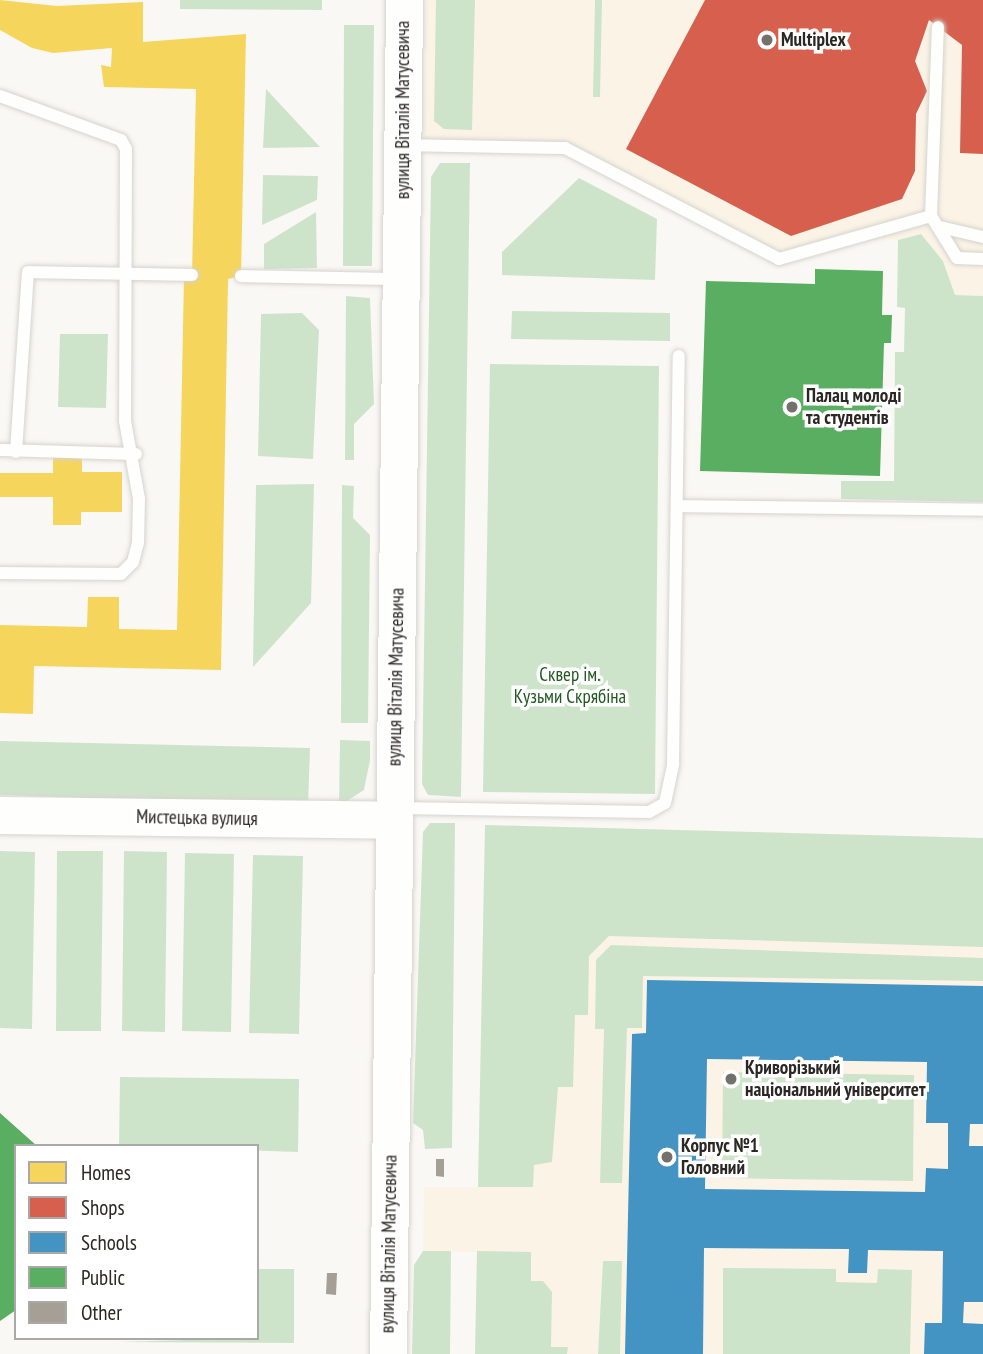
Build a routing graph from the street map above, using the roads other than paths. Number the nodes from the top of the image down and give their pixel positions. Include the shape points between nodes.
1 (404, 0) edge
2 (938, 27) dead end
3 (0, 96) edge
4 (403, 145) junction
5 (934, 221) junction
6 (983, 237) edge
7 (983, 259) edge
8 (124, 274) junction
9 (192, 275) dead end
10 (241, 276) dead end
11 (401, 279) junction
12 (679, 356) dead end
13 (0, 450) edge
14 (16, 452) junction
15 (135, 454) junction
16 (677, 506) junction
17 (983, 510) edge
18 (0, 573) edge
19 (394, 814) junction
20 (0, 815) edge
21 (388, 1354) edge

1 - 4 street, вулиця Віталія Матусевича
2 - 5 lane
3 - 8 lane via 121,140
4 - 5 lane via 565,148 779,259
4 - 11 street, вулиця Віталія Матусевича
5 - 6 lane via 960,236
5 - 7 lane via 957,258
8 - 9 lane
8 - 14 lane via 27,272
8 - 15 lane via 125,421
10 - 11 lane
11 - 19 street, вулиця Віталія Матусевича
12 - 16 lane
13 - 14 lane
14 - 15 lane
15 - 18 lane via 138,543 133,562 121,574
16 - 17 lane
16 - 19 lane via 673,764 665,803 649,811
19 - 20 street, Мистецька вулиця
19 - 21 street, вулиця Віталія Матусевича

